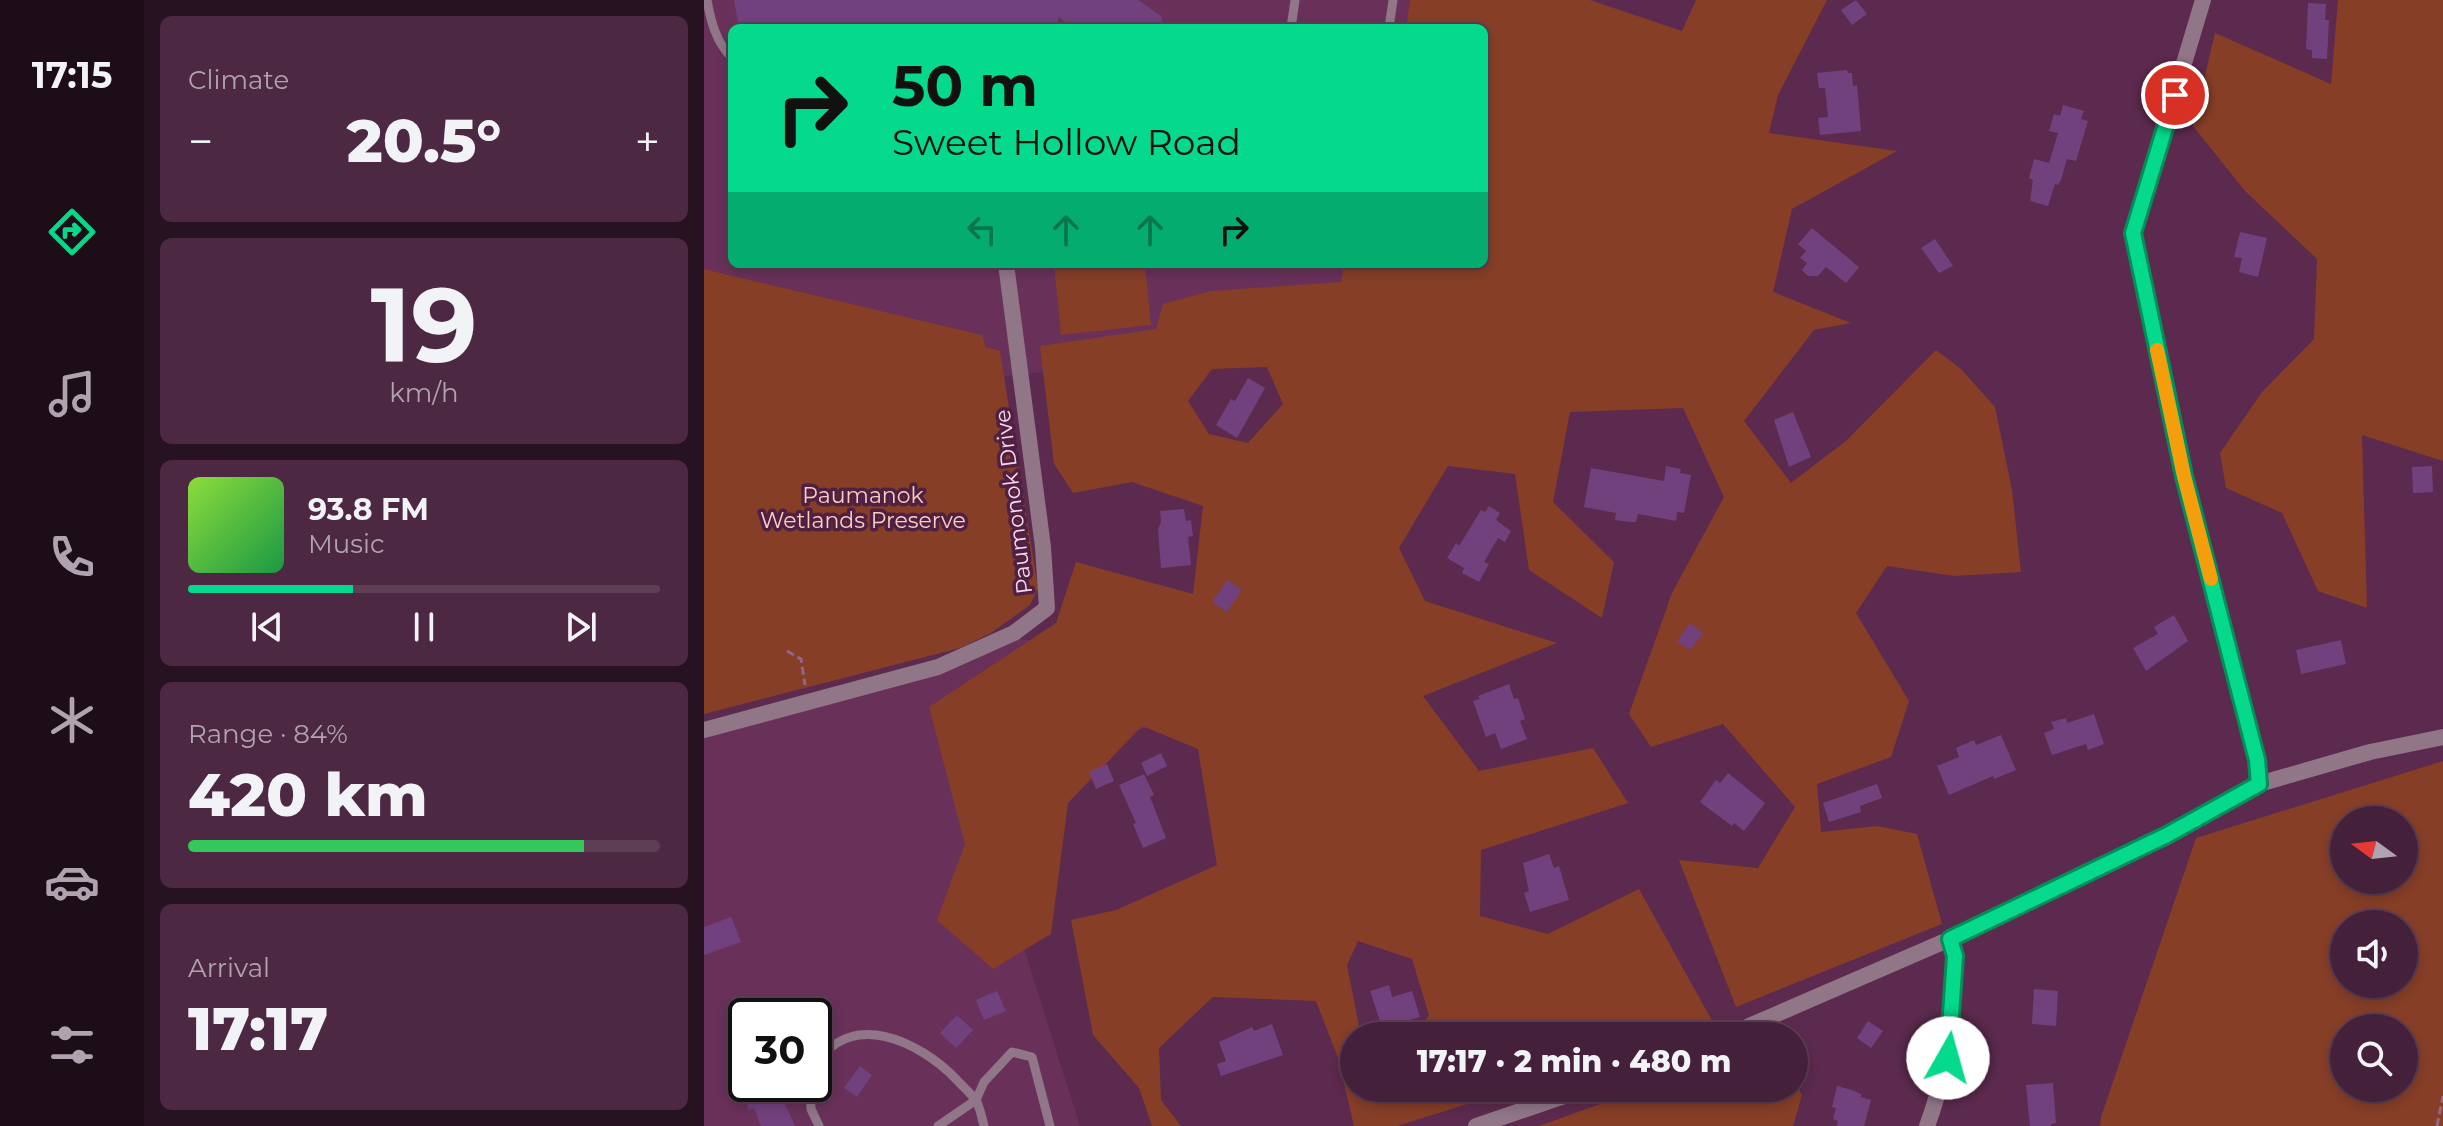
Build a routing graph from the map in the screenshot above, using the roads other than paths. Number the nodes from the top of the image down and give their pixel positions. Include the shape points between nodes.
1 (707, 0) edge
2 (1295, 0) edge
3 (1393, 0) edge
4 (2203, 0) edge
5 (1292, 24) edge
6 (1390, 24) edge
7 (728, 53) edge
8 (1007, 268) edge
9 (704, 730) edge
10 (2443, 737) edge
11 (2259, 784) junction
12 (1950, 939) junction
13 (1758, 1022) edge
14 (832, 1048) edge
15 (976, 1100) junction
16 (811, 1102) edge
17 (1547, 1102) edge
18 (819, 1126) edge
19 (938, 1126) edge
20 (984, 1126) edge
21 (1050, 1126) edge
22 (1476, 1126) edge
23 (1927, 1126) edge

1 - 7 lane via 712,25
2 - 5 lane
3 - 6 lane
4 - 11 street via 2133,233 2184,476
8 - 9 street, Paumonok Drive via 1047,608 1014,633 938,667
10 - 11 street
11 - 12 street via 2167,835
12 - 13 street
12 - 23 street via 1955,956 1951,1033 1943,1082
14 - 15 lane via 860,1035 904,1041 947,1070
15 - 19 lane
15 - 20 lane
15 - 21 lane via 984,1082 1012,1052 1032,1057
16 - 18 lane
17 - 22 street

